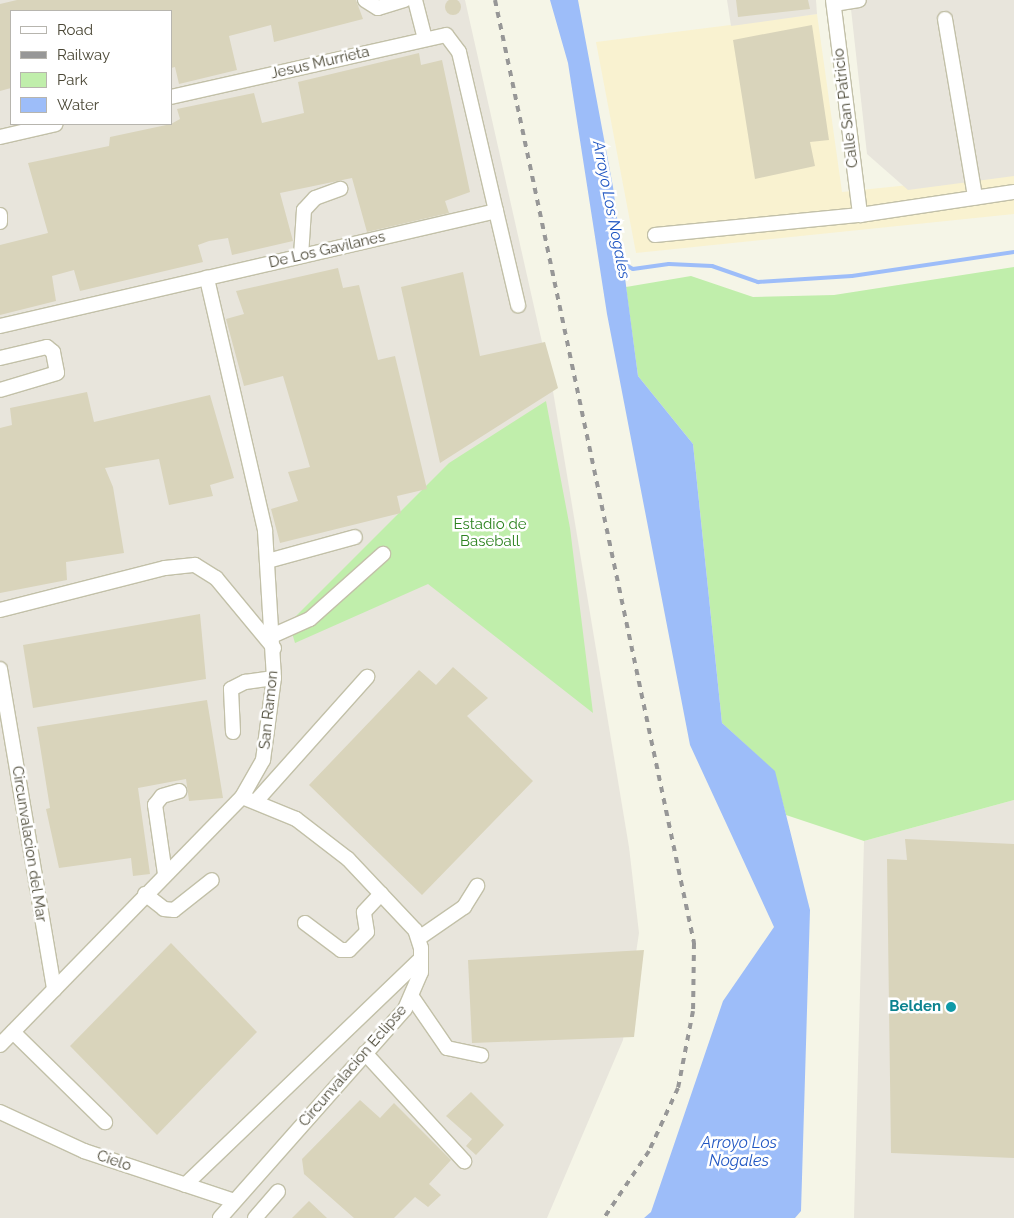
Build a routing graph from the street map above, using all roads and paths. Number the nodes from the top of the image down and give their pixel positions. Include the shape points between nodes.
1 (365, 0) edge
2 (405, 0) edge
3 (415, 0) edge
4 (859, 0) edge
5 (389, 2) edge
6 (833, 2) edge
7 (945, 19) dead end
8 (425, 39) junction
9 (172, 97) edge
10 (52, 125) edge
11 (0, 137) edge
12 (340, 189) dead end
13 (1014, 192) edge
14 (975, 197) junction
15 (496, 211) junction
16 (0, 215) edge
17 (860, 215) junction
18 (0, 222) edge
19 (655, 235) dead end
20 (301, 256) junction
21 (207, 278) junction
22 (518, 305) dead end
23 (0, 326) edge
24 (0, 358) edge
25 (0, 390) edge
26 (355, 536) dead end
27 (383, 554) dead end
28 (268, 561) junction
29 (0, 610) edge
30 (274, 642) junction
31 (0, 669) edge
32 (367, 677) dead end
33 (274, 678) junction
34 (233, 732) dead end
35 (6, 739) edge
36 (179, 790) dead end
37 (242, 797) junction
38 (258, 799) junction
39 (164, 874) junction
40 (212, 880) dead end
41 (477, 886) dead end
42 (145, 894) junction
43 (382, 894) junction
44 (305, 923) dead end
45 (419, 938) junction
46 (421, 959) junction
47 (54, 990) junction
48 (412, 997) junction
49 (13, 1032) junction
50 (0, 1045) edge
51 (365, 1054) junction
52 (481, 1055) dead end
53 (0, 1112) edge
54 (105, 1122) dead end
55 (464, 1161) dead end
56 (185, 1185) junction
57 (278, 1192) dead end
58 (231, 1200) junction
59 (220, 1218) edge
60 (255, 1218) edge

1 - 5 street via 374,8
2 - 5 street
3 - 8 street
4 - 6 street
6 - 17 street, Calle San Patricio
7 - 14 street
8 - 9 street, Jesus Murrieta
8 - 15 street, Jesus Murrieta via 446,35 459,52
10 - 11 street
12 - 20 street via 315,198 304,210
13 - 14 street
14 - 17 street
15 - 20 street, De Los Gavilanes
15 - 22 street
16 - 18 street
17 - 19 street
20 - 21 street, De Los Gavilanes
21 - 23 street, De Los Gavilanes
21 - 28 street, San Ramon via 265,530
24 - 25 street via 47,347 53,352 57,373
26 - 28 street
27 - 30 street via 310,619
28 - 30 street, San Ramon
29 - 30 street via 165,568 195,565 216,578
30 - 33 street, San Ramon
31 - 35 street, Circunvalacion del Mar
32 - 38 street
33 - 34 street via 245,682 231,689
33 - 37 street, San Ramon via 263,760
35 - 47 street, Circunvalacion del Mar
36 - 39 street via 162,796 155,805
37 - 38 street
37 - 39 street, San Ramon
38 - 43 street via 315,831
39 - 42 street, San Ramon
40 - 42 street via 174,910 164,909
41 - 45 street via 464,907
42 - 47 street, San Ramon
43 - 44 street via 364,912 367,932 349,950 341,950
43 - 45 street
45 - 46 street, Circunvalacion Eclipse
46 - 48 street, Circunvalacion Eclipse
46 - 56 street
47 - 49 street, San Ramon
48 - 51 street, Circunvalacion Eclipse
48 - 52 street via 447,1048
49 - 50 street, San Ramon
49 - 54 street
51 - 55 street
51 - 58 street, Circunvalacion Eclipse
53 - 56 street, Cielo via 84,1151
56 - 58 street, Cielo
57 - 60 street
58 - 59 street, Circunvalacion Eclipse

